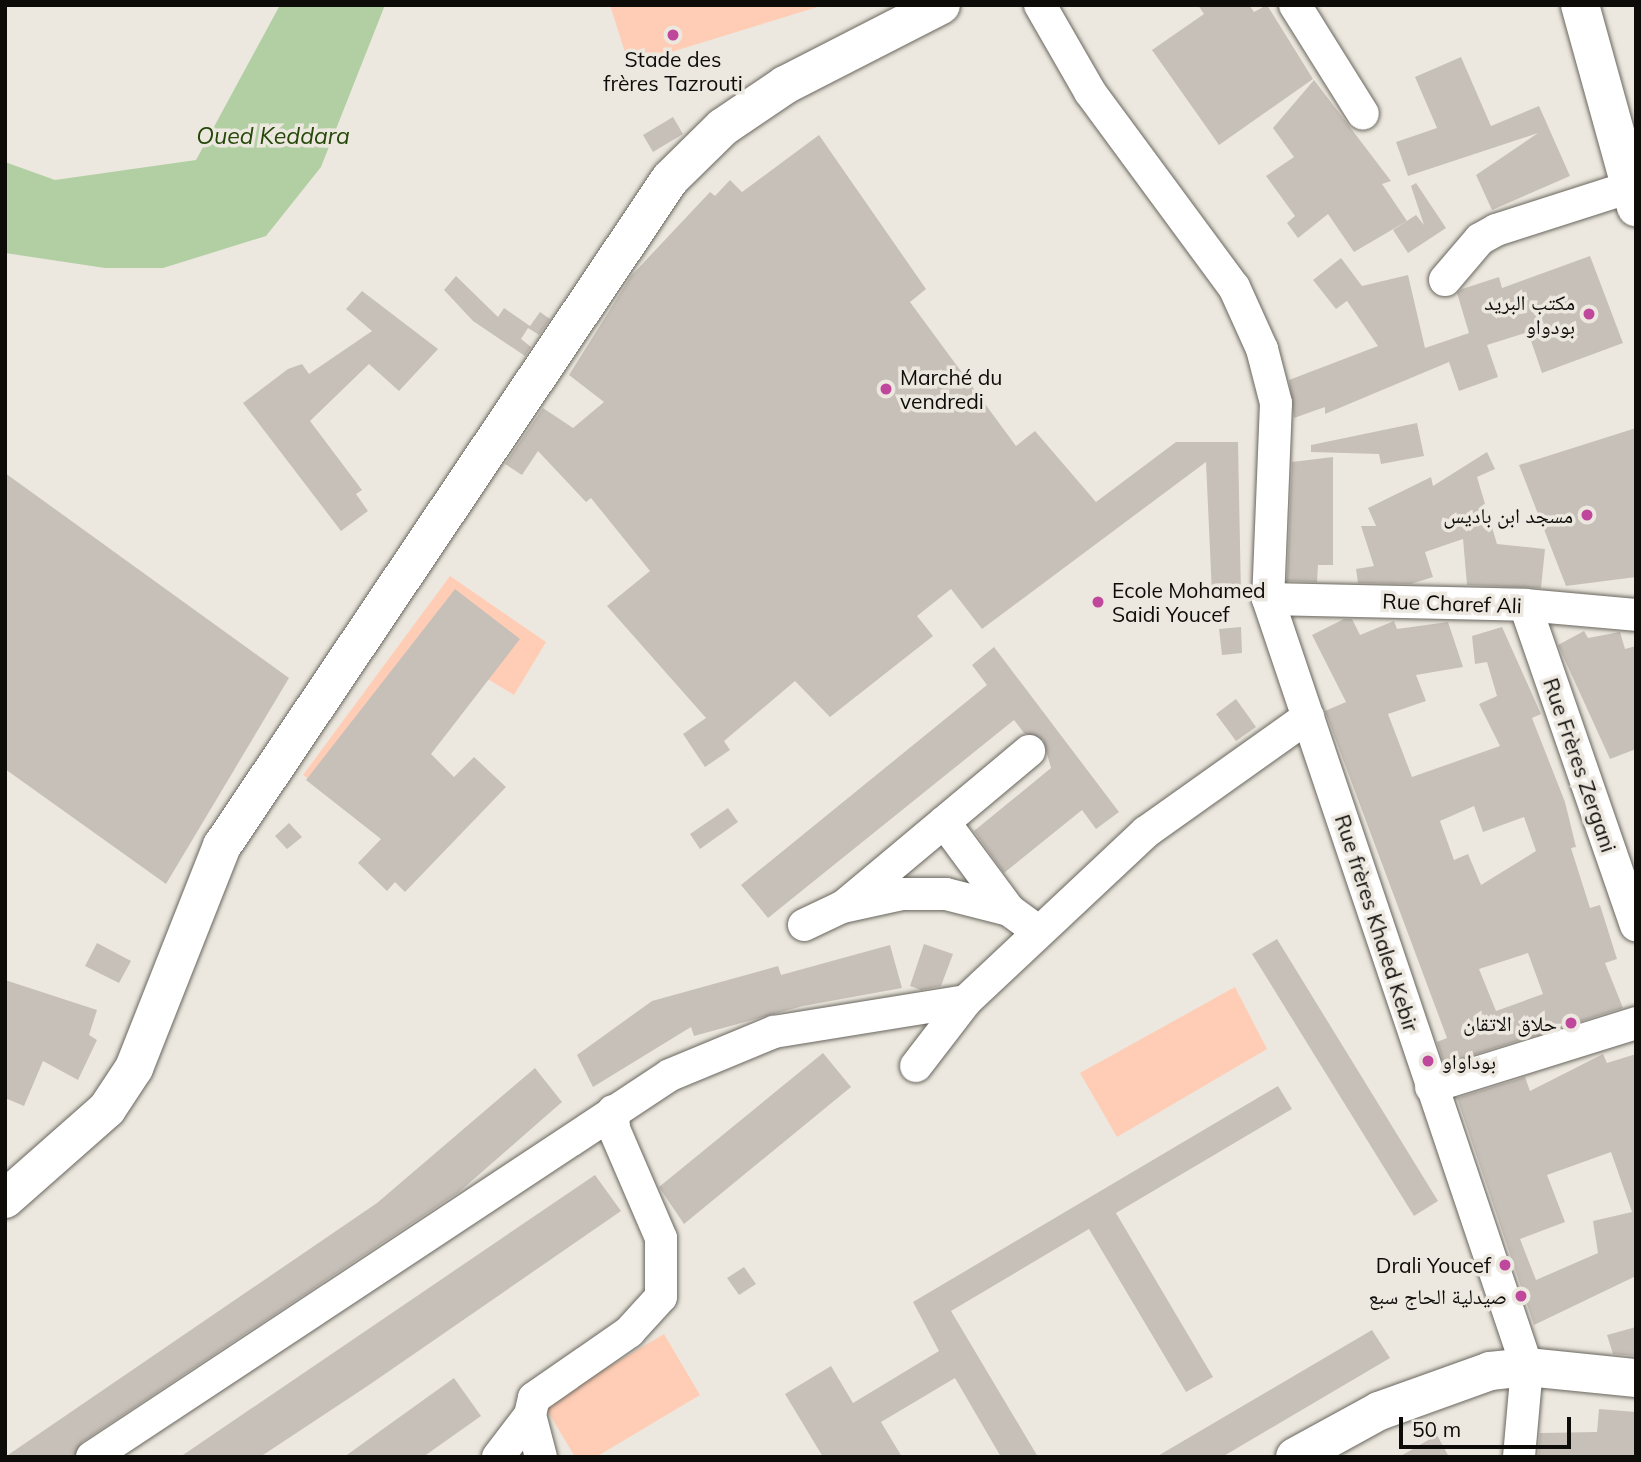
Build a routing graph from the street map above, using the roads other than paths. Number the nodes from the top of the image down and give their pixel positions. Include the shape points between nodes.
1 (941, 5) edge
2 (1040, 5) edge
3 (1295, 5) edge
4 (1580, 5) edge
5 (1363, 114) dead end
6 (1634, 201) edge
7 (1445, 280) dead end
8 (1268, 599) junction
9 (1525, 605) junction
10 (1636, 615) edge
11 (1308, 717) junction
12 (1029, 751) dead end
13 (944, 822) junction
14 (842, 907) junction
15 (1009, 909) junction
16 (804, 925) dead end
17 (1636, 925) edge
18 (1037, 930) junction
19 (966, 1001) junction
20 (1636, 1023) edge
21 (916, 1066) dead end
22 (1431, 1087) junction
23 (612, 1111) junction
24 (5, 1199) edge
25 (1527, 1367) junction
26 (1636, 1378) edge
27 (530, 1415) junction
28 (92, 1457) edge
29 (498, 1457) edge
30 (541, 1457) edge
31 (1295, 1457) edge
32 (1519, 1457) edge

1 - 24 main road via 785,85 723,127 670,179 222,846 134,1068 107,1109
2 - 8 street via 1090,92 1234,287 1262,349 1276,404
3 - 5 street
4 - 6 main road
6 - 7 street via 1496,230 1479,239
8 - 9 street, Rue Charef Ali
8 - 11 street, Rue frères Khaled Kebir
9 - 10 street, Rue Charef Ali
9 - 17 street, Rue Frères Zergani
11 - 18 street via 1146,832
11 - 22 street, Rue frères Khaled Kebir
12 - 13 street
13 - 14 street
13 - 15 street
14 - 15 street via 901,894 946,894
14 - 16 street
15 - 18 street
18 - 19 street
19 - 21 street
19 - 23 street via 774,1032 700,1060
20 - 22 street
22 - 25 street, Rue frères Khaled Kebir
23 - 27 street via 614,1129 661,1238 661,1297 629,1332 534,1398
23 - 28 street
25 - 26 main road
25 - 31 main road via 1430,1390
25 - 32 street
27 - 29 street
27 - 30 street

